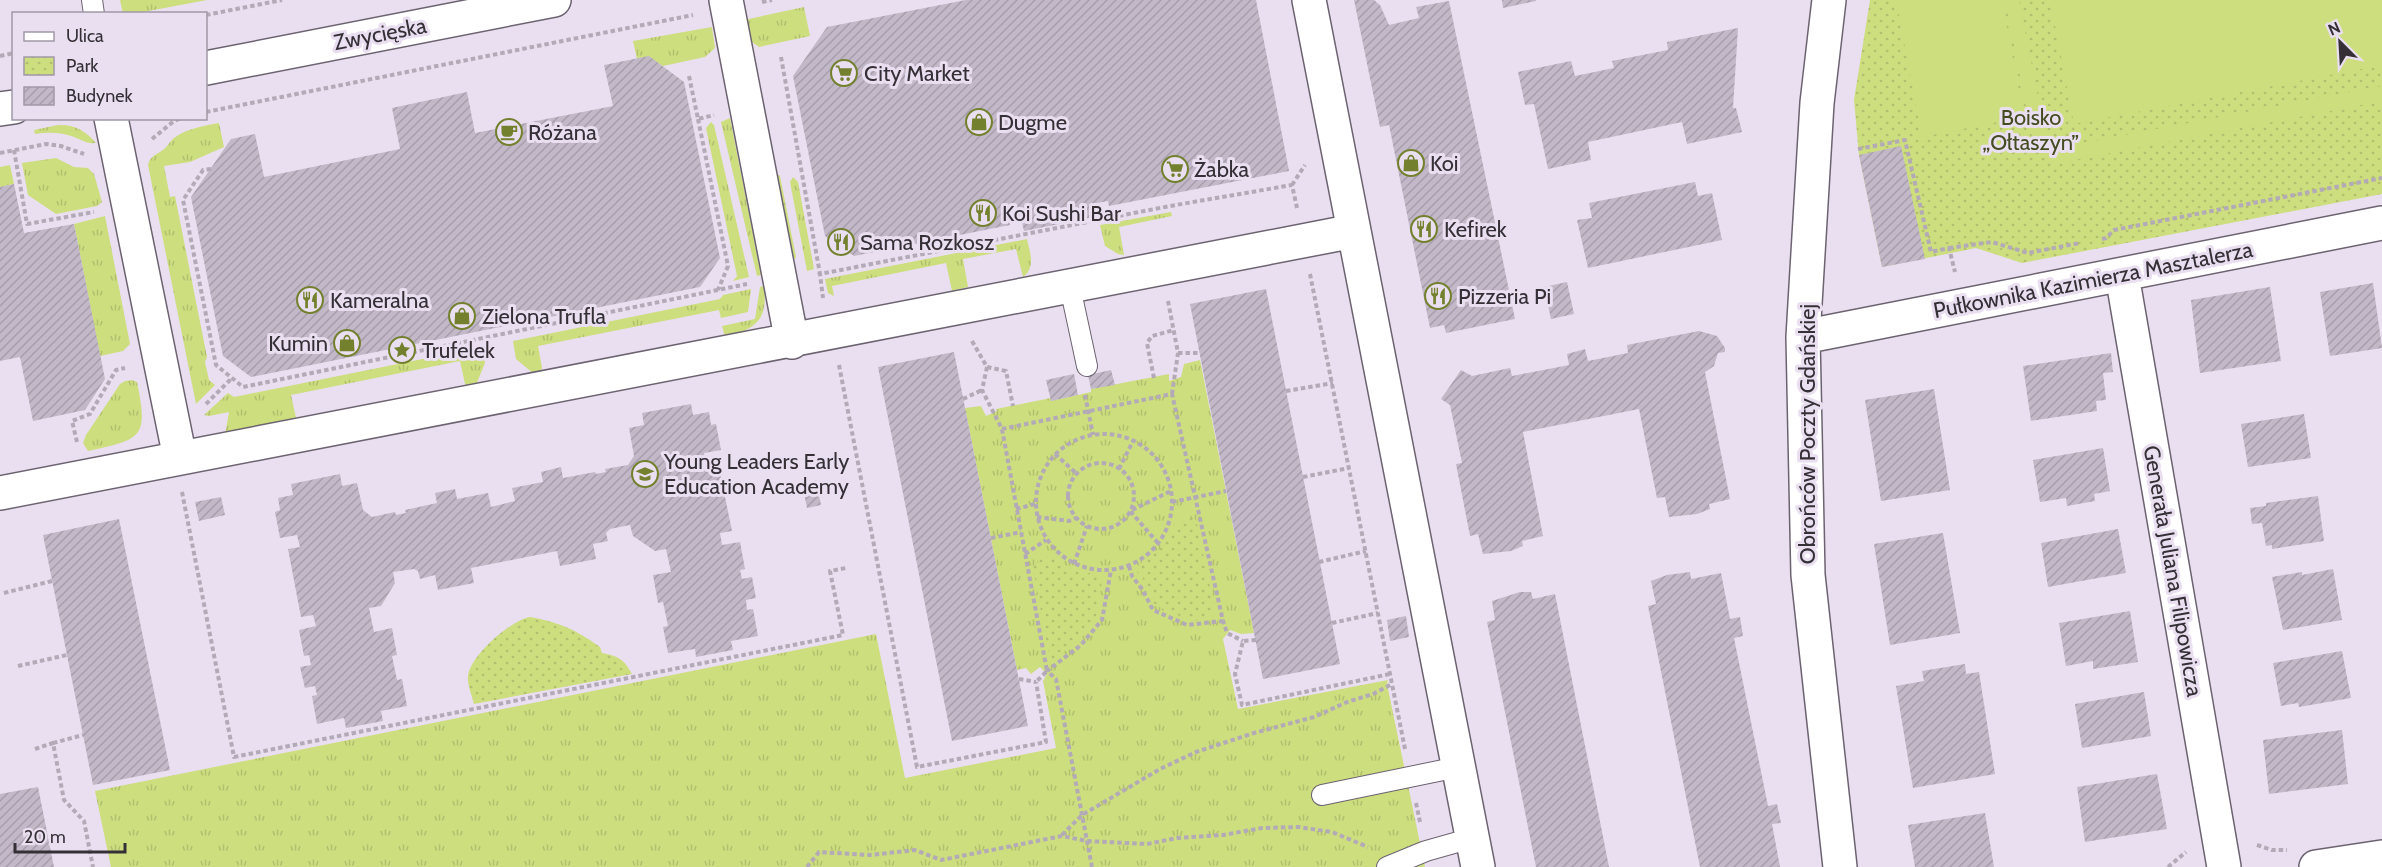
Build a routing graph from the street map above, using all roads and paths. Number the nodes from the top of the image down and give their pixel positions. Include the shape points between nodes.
1 (282, 0) edge
2 (554, 0) edge
3 (1309, 0) edge
4 (1829, 0) edge
5 (714, 7) edge
6 (207, 15) edge
7 (781, 57) dead end
8 (207, 68) edge
9 (207, 112) edge
10 (698, 119) dead end
11 (111, 120) edge
12 (176, 120) edge
13 (146, 144) dead end
14 (1858, 149) dead end
15 (14, 150) junction
16 (0, 153) edge
17 (88, 154) dead end
18 (211, 169) dead end
19 (2382, 178) edge
20 (96, 212) dead end
21 (2382, 223) edge
22 (1354, 231) junction
23 (2095, 240) dead end
24 (1303, 241) junction
25 (2084, 242) dead end
26 (1949, 248) junction
27 (820, 274) junction
28 (2122, 275) junction
29 (742, 285) dead end
30 (1070, 287) junction
31 (822, 288) dead end
32 (718, 290) junction
33 (1165, 291) dead end
34 (1963, 305) junction
35 (962, 308) junction
36 (1174, 330) junction
37 (833, 334) junction
38 (1803, 337) junction
39 (792, 342) junction
40 (1179, 353) junction
41 (1199, 353) dead end
42 (1087, 366) joint
43 (132, 367) dead end
44 (987, 368) junction
45 (1154, 378) dead end
46 (231, 379) junction
47 (1333, 383) junction
48 (982, 390) junction
49 (1286, 392) dead end
50 (1172, 394) junction
51 (963, 399) dead end
52 (1013, 406) dead end
53 (203, 407) dead end
54 (1088, 411) junction
55 (1002, 429) junction
56 (1093, 435) junction
57 (1133, 441) junction
58 (78, 448) dead end
59 (1055, 454) junction
60 (180, 458) junction
61 (1349, 468) junction
62 (1119, 469) junction
63 (1077, 474) junction
64 (1303, 477) dead end
65 (1171, 491) junction
66 (1226, 491) dead end
67 (0, 493) edge
68 (1195, 497) junction
69 (1172, 502) junction
70 (1035, 504) junction
71 (1016, 509) junction
72 (1130, 511) junction
73 (1037, 517) junction
74 (1076, 518) junction
75 (1087, 526) junction
76 (1021, 532) junction
77 (991, 538) dead end
78 (1046, 540) junction
79 (1158, 543) junction
80 (1366, 551) junction
81 (1025, 554) junction
82 (1319, 562) dead end
83 (1074, 564) junction
84 (1129, 566) junction
85 (846, 568) dead end
86 (1111, 570) junction
87 (52, 581) dead end
88 (4, 592) dead end
89 (1378, 613) junction
90 (1223, 621) junction
91 (1332, 623) dead end
92 (1256, 640) dead end
93 (1243, 641) junction
94 (67, 655) dead end
95 (18, 666) dead end
96 (1047, 671) junction
97 (1390, 674) junction
98 (1019, 679) dead end
99 (1036, 682) junction
100 (1392, 684) junction
101 (83, 735) dead end
102 (52, 743) junction
103 (35, 749) dead end
104 (1458, 767) junction
105 (1411, 776) junction
106 (1322, 795) dead end
107 (1082, 815) junction
108 (1062, 836) junction
109 (1087, 841) junction
110 (1426, 851) junction
111 (1475, 853) edge
112 (2222, 854) edge
113 (2382, 857) edge
114 (2306, 858) edge
115 (1393, 864) edge
116 (93, 867) edge
117 (807, 867) edge
118 (1092, 867) edge
119 (1840, 867) edge
120 (2168, 867) edge

1 - 6 path
2 - 8 street, Zwycięska
3 - 22 street
4 - 38 street, Obrońców Poczty Gdańskiej via 1817,103
5 - 9 path
5 - 39 street
7 - 27 path
10 - 32 path via 728,266
11 - 60 street
12 - 13 path
14 - 26 path via 1905,141 1931,252
15 - 16 path
15 - 17 path via 46,144
15 - 20 path via 27,224
18 - 46 path via 203,170 183,200 216,365
19 - 23 path via 2114,230 2106,238
21 - 28 street, Pułkownika Kazimierza Masztalerza
22 - 24 street
22 - 104 street
24 - 27 path via 1292,185
24 - 30 street
24 - 47 path
25 - 26 path via 2028,253 1992,242
26 - 34 path
27 - 31 path
28 - 34 street, Pułkownika Kazimierza Masztalerza
28 - 112 street, Generała Juliana Filipowicza
29 - 32 path
30 - 35 street
30 - 42 lane
32 - 46 path via 243,387
33 - 36 path
34 - 38 street, Pułkownika Kazimierza Masztalerza
35 - 37 street
35 - 44 path via 967,330
36 - 40 path
36 - 45 path via 1152,336 1147,343
37 - 39 street
37 - 99 path via 917,767 1046,742
38 - 119 street, Obrońców Poczty Gdańskiej via 1808,575
39 - 60 street
40 - 41 path
40 - 50 path
42 - 54 path via 1080,375
43 - 58 path via 116,370 90,414 72,422
44 - 48 path
44 - 52 path via 1006,371
46 - 53 path
47 - 49 path
47 - 61 path
48 - 51 path
48 - 55 path
50 - 54 path
50 - 68 path
54 - 55 path
54 - 56 path
55 - 71 path
56 - 57 path
56 - 59 path via 1070,442
57 - 62 path
57 - 65 path via 1155,457 1166,472
59 - 63 path
59 - 70 path via 1044,468
60 - 67 street
60 - 85 path via 180,482 234,757 843,635 830,571
61 - 64 path
61 - 80 path
62 - 63 path via 1096,464
62 - 72 path via 1130,481 1134,494
63 - 74 path via 1068,491
65 - 69 path
65 - 72 path
66 - 68 path
68 - 69 path
68 - 90 path
69 - 79 path via 1167,527
70 - 71 path
70 - 73 path
71 - 76 path
72 - 75 path via 1117,525 1106,529
72 - 79 path
73 - 74 path via 1069,521
73 - 78 path
74 - 75 path
75 - 83 path
76 - 77 path
76 - 81 path
78 - 81 path
78 - 83 path
79 - 84 path
80 - 82 path
80 - 89 path
81 - 96 path
83 - 86 path via 1092,570
84 - 86 path
84 - 90 path via 1153,610 1187,625
86 - 96 path via 1102,620 1081,645
87 - 88 path
89 - 91 path
89 - 97 path
90 - 93 path via 1227,633
92 - 93 path
93 - 97 path via 1235,674 1242,705
94 - 95 path
96 - 99 path
96 - 107 path via 1056,679
97 - 100 path
98 - 99 path
100 - 105 path
100 - 107 path via 1314,717 1196,752
101 - 102 path
102 - 103 path
102 - 116 path via 64,801 84,821
104 - 105 lane
104 - 111 street
105 - 106 lane
105 - 110 path
107 - 108 path
107 - 109 path
108 - 109 path
108 - 117 path via 941,860 915,850 870,855 819,852
109 - 115 path via 1147,844 1262,828 1298,827 1332,832
109 - 118 path
110 - 111 lane
110 - 115 lane
112 - 114 path via 2246,836 2262,848
112 - 120 path via 2191,845 2182,858
113 - 114 street

